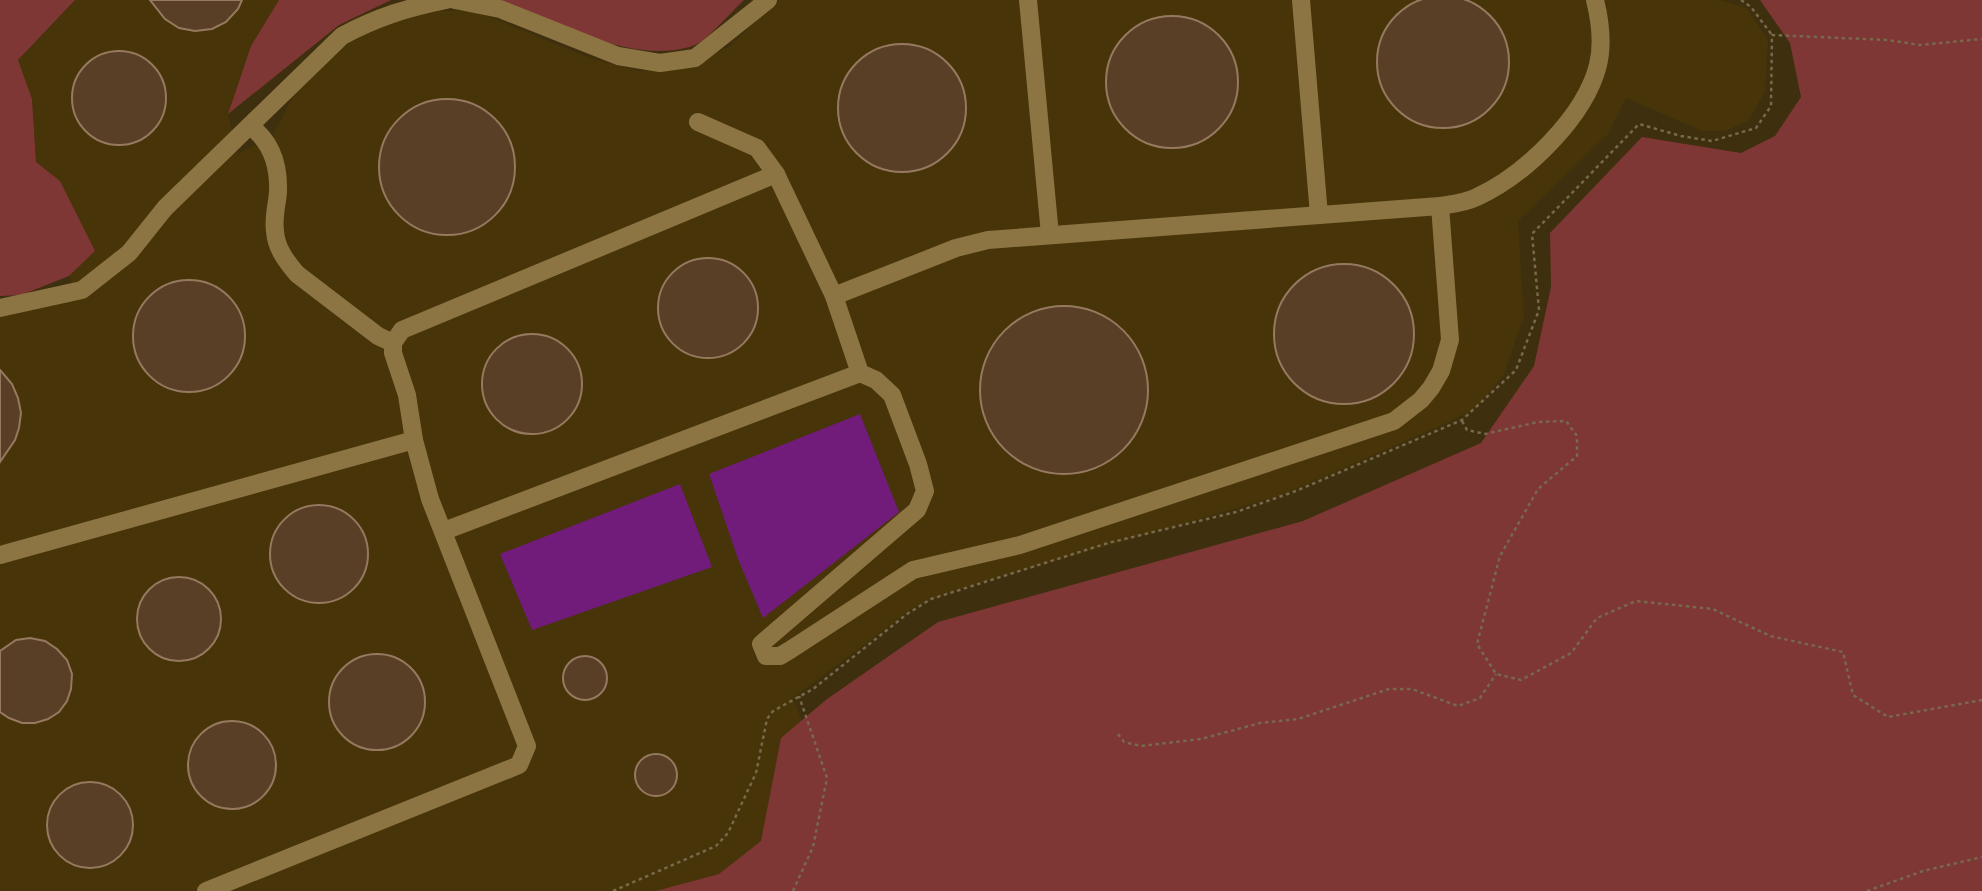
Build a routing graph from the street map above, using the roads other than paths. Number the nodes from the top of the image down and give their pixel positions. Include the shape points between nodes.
1 (446, 0) edge
2 (455, 0) edge
3 (768, 0) edge
4 (1028, 0) edge
5 (1301, 0) edge
6 (1595, 0) edge
7 (698, 122) dead end
8 (250, 126) junction
9 (776, 174) junction
10 (1440, 206) junction
11 (1319, 215) junction
12 (1050, 235) junction
13 (834, 296) junction
14 (0, 308) edge
15 (393, 342) junction
16 (860, 373) junction
17 (414, 440) junction
18 (444, 531) junction
19 (0, 555) edge
20 (206, 891) edge

1 - 8 lane via 374,19 342,36
2 - 3 lane via 500,9 618,56 660,63 695,58
4 - 12 lane
5 - 11 lane
6 - 10 lane via 1598,65 1572,120 1535,157 1492,189 1461,203
7 - 9 lane via 757,148
8 - 14 lane via 165,208 129,253 82,290
8 - 15 lane via 273,152 278,192 275,232 287,262 378,336
9 - 13 lane
9 - 15 lane via 402,330
10 - 11 lane
10 - 16 lane via 1450,340 1431,388 1394,421 1020,545 913,570 780,656 766,656 761,644 917,510 925,491 892,395
11 - 12 lane
12 - 13 lane via 972,243
13 - 16 lane
15 - 17 lane
16 - 18 lane
17 - 18 lane
17 - 19 lane
18 - 20 lane via 527,746 519,765

